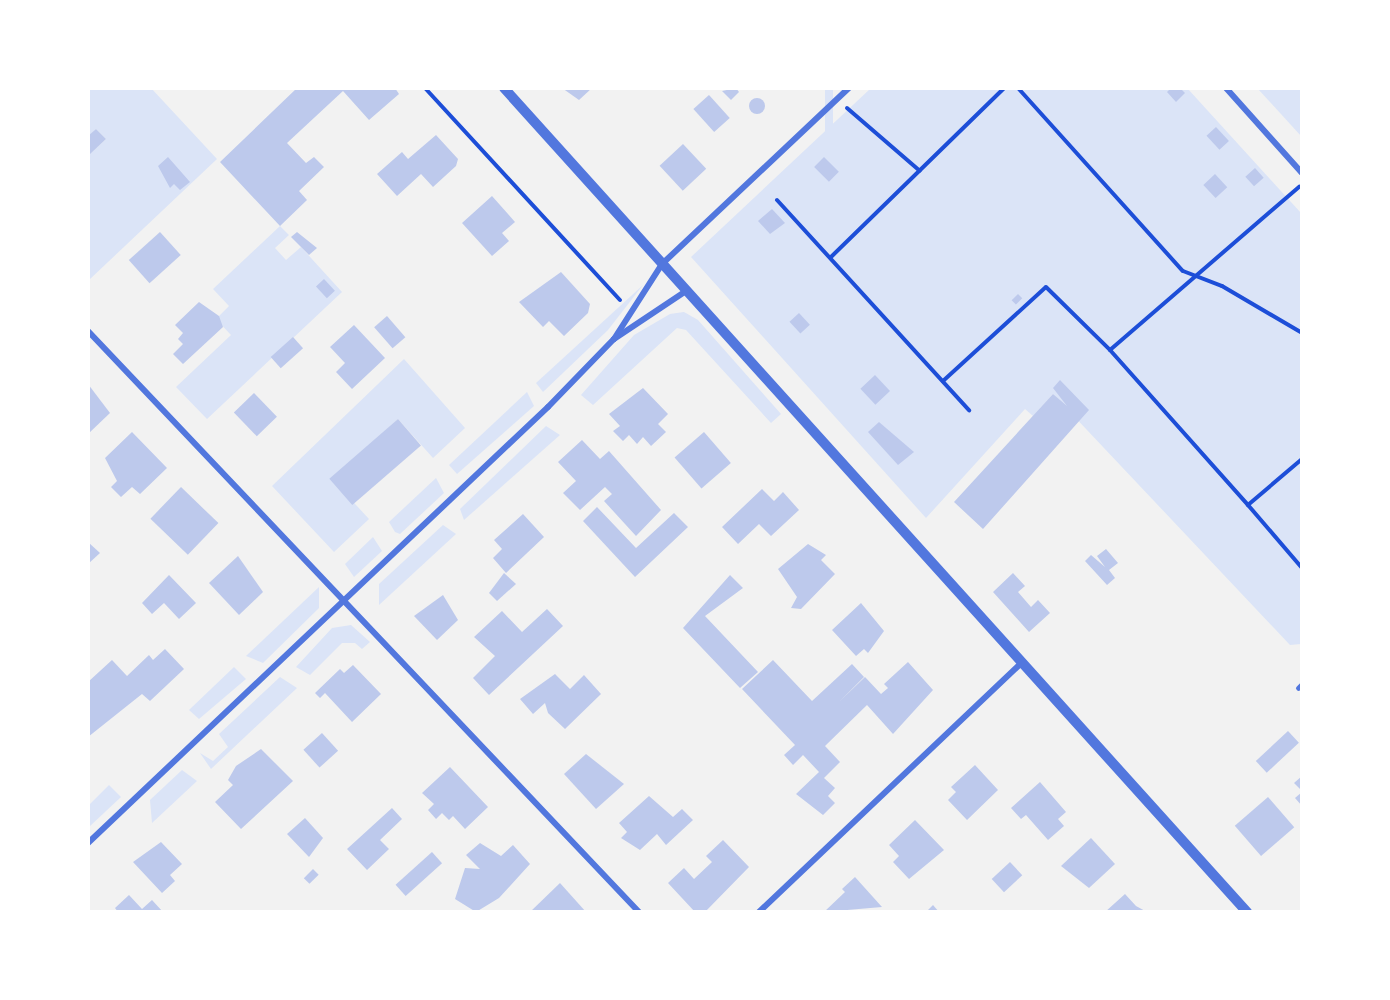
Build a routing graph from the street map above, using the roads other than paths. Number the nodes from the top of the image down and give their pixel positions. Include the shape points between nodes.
1 (504, 88) edge
2 (849, 88) edge
3 (1226, 88) edge
4 (1302, 173) edge
5 (662, 264) junction
6 (686, 291) junction
7 (88, 331) edge
8 (614, 339) junction
9 (345, 601) junction
10 (1021, 663) junction
11 (88, 843) edge
12 (639, 912) edge
13 (759, 912) edge
14 (1247, 912) edge

1 - 5 street
2 - 5 street
3 - 4 street
5 - 6 street
5 - 8 street
6 - 8 street via 650,320
6 - 10 street
7 - 9 street
8 - 9 street
9 - 11 street
9 - 12 street
10 - 13 street
10 - 14 street

